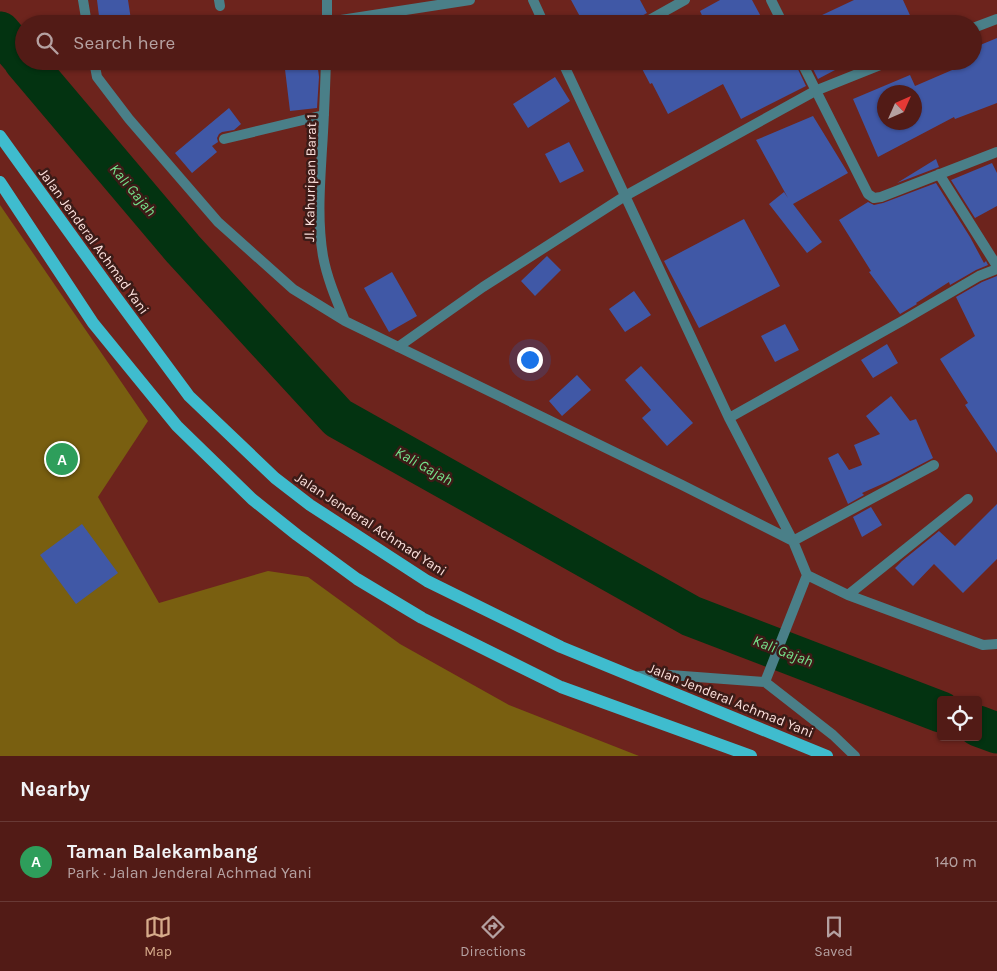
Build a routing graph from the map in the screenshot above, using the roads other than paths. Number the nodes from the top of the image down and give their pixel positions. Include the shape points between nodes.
1 (83, 0) edge
2 (327, 0) edge
3 (470, 0) edge
4 (533, 0) edge
5 (686, 0) edge
6 (771, 0) edge
7 (86, 15) edge
8 (328, 15) edge
9 (377, 15) edge
10 (540, 15) edge
11 (658, 15) edge
12 (778, 15) edge
13 (997, 19) edge
14 (982, 25) edge
15 (96, 70) edge
16 (326, 70) edge
17 (570, 70) edge
18 (805, 70) edge
19 (867, 70) edge
20 (815, 90) junction
21 (324, 116) junction
22 (0, 136) edge
23 (224, 140) dead end
24 (997, 152) edge
25 (939, 174) junction
26 (0, 182) edge
27 (625, 196) junction
28 (997, 268) edge
29 (345, 320) junction
30 (398, 347) junction
31 (729, 418) junction
32 (934, 465) dead end
33 (968, 499) dead end
34 (793, 542) junction
35 (807, 575) junction
36 (848, 595) junction
37 (997, 644) edge
38 (634, 677) junction
39 (765, 682) junction
40 (751, 756) edge
41 (827, 756) edge
42 (855, 756) edge

1 - 7 street
2 - 8 street
3 - 9 street
4 - 10 street
5 - 11 street
6 - 12 street
13 - 14 street
15 - 29 street via 97,77 128,120 218,222 293,290
16 - 21 street, Jl. Kahuripan Barat 1
17 - 27 street
18 - 20 street
19 - 20 street
20 - 25 street via 868,194 874,198 881,197
20 - 27 street
21 - 23 street
21 - 29 street, Jl. Kahuripan Barat 1 via 320,202 323,254 331,287
22 - 38 main road, Jalan Jenderal Achmad Yani via 189,396 275,478 310,505 427,581 562,647
24 - 25 street
25 - 28 street
26 - 40 main road via 93,324 177,426 252,499 297,535 357,579 422,618 561,687
27 - 30 street via 483,287
27 - 31 street
28 - 31 street
29 - 30 street
30 - 34 street
31 - 34 street
32 - 34 street
33 - 36 street
34 - 35 street
35 - 36 street
35 - 39 street
36 - 37 street via 983,645
38 - 39 street via 657,674
38 - 41 main road, Jalan Jenderal Achmad Yani
39 - 42 street

